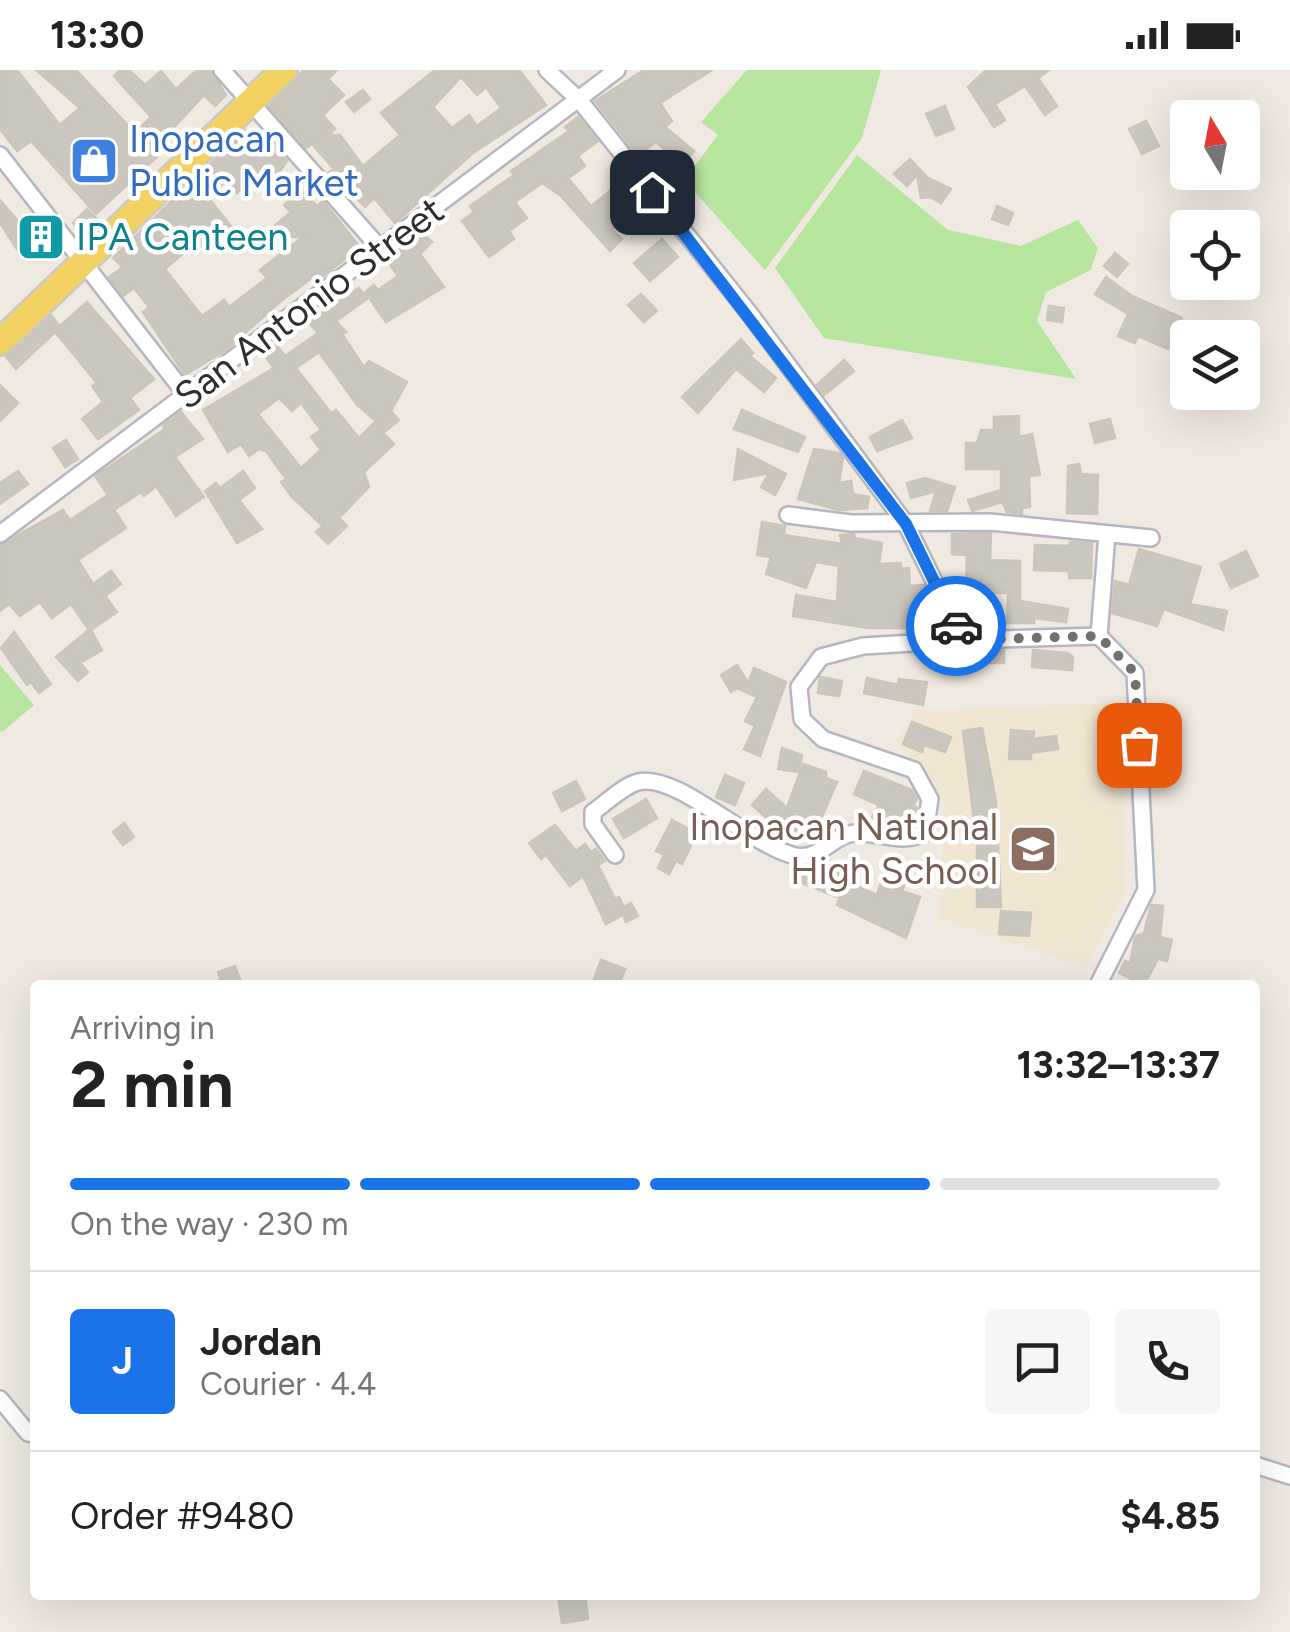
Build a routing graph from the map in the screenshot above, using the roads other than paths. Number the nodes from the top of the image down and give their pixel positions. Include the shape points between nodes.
1 (222, 70) edge
2 (284, 70) edge
3 (547, 70) edge
4 (617, 70) edge
5 (580, 101) junction
6 (251, 102) junction
7 (0, 155) edge
8 (379, 248) junction
9 (83, 264) junction
10 (0, 342) edge
11 (187, 396) junction
12 (788, 515) dead end
13 (906, 524) junction
14 (0, 534) edge
15 (1107, 534) junction
16 (1151, 538) dead end
17 (1099, 636) junction
18 (962, 640) junction
19 (614, 855) dead end
20 (1101, 980) edge
21 (0, 1399) edge
22 (30, 1431) edge
23 (1260, 1467) edge
24 (1290, 1476) edge

1 - 6 street
2 - 6 main road
3 - 5 street
4 - 5 street, San Antonio Street
5 - 8 street, San Antonio Street
5 - 13 street
6 - 8 street
6 - 9 main road
7 - 9 street
8 - 11 street, San Antonio Street
9 - 10 main road
9 - 11 street
11 - 14 street, San Antonio Street
12 - 13 street
13 - 15 street via 990,522
13 - 18 street
15 - 16 street
15 - 17 street
17 - 18 street
17 - 20 street via 1135,673 1146,890
18 - 19 street via 862,646 821,657 799,687 802,718 823,739 914,770 930,799 926,833 908,841 856,832 816,854 797,856 658,781 636,782 593,812 593,824
21 - 22 street
23 - 24 street

